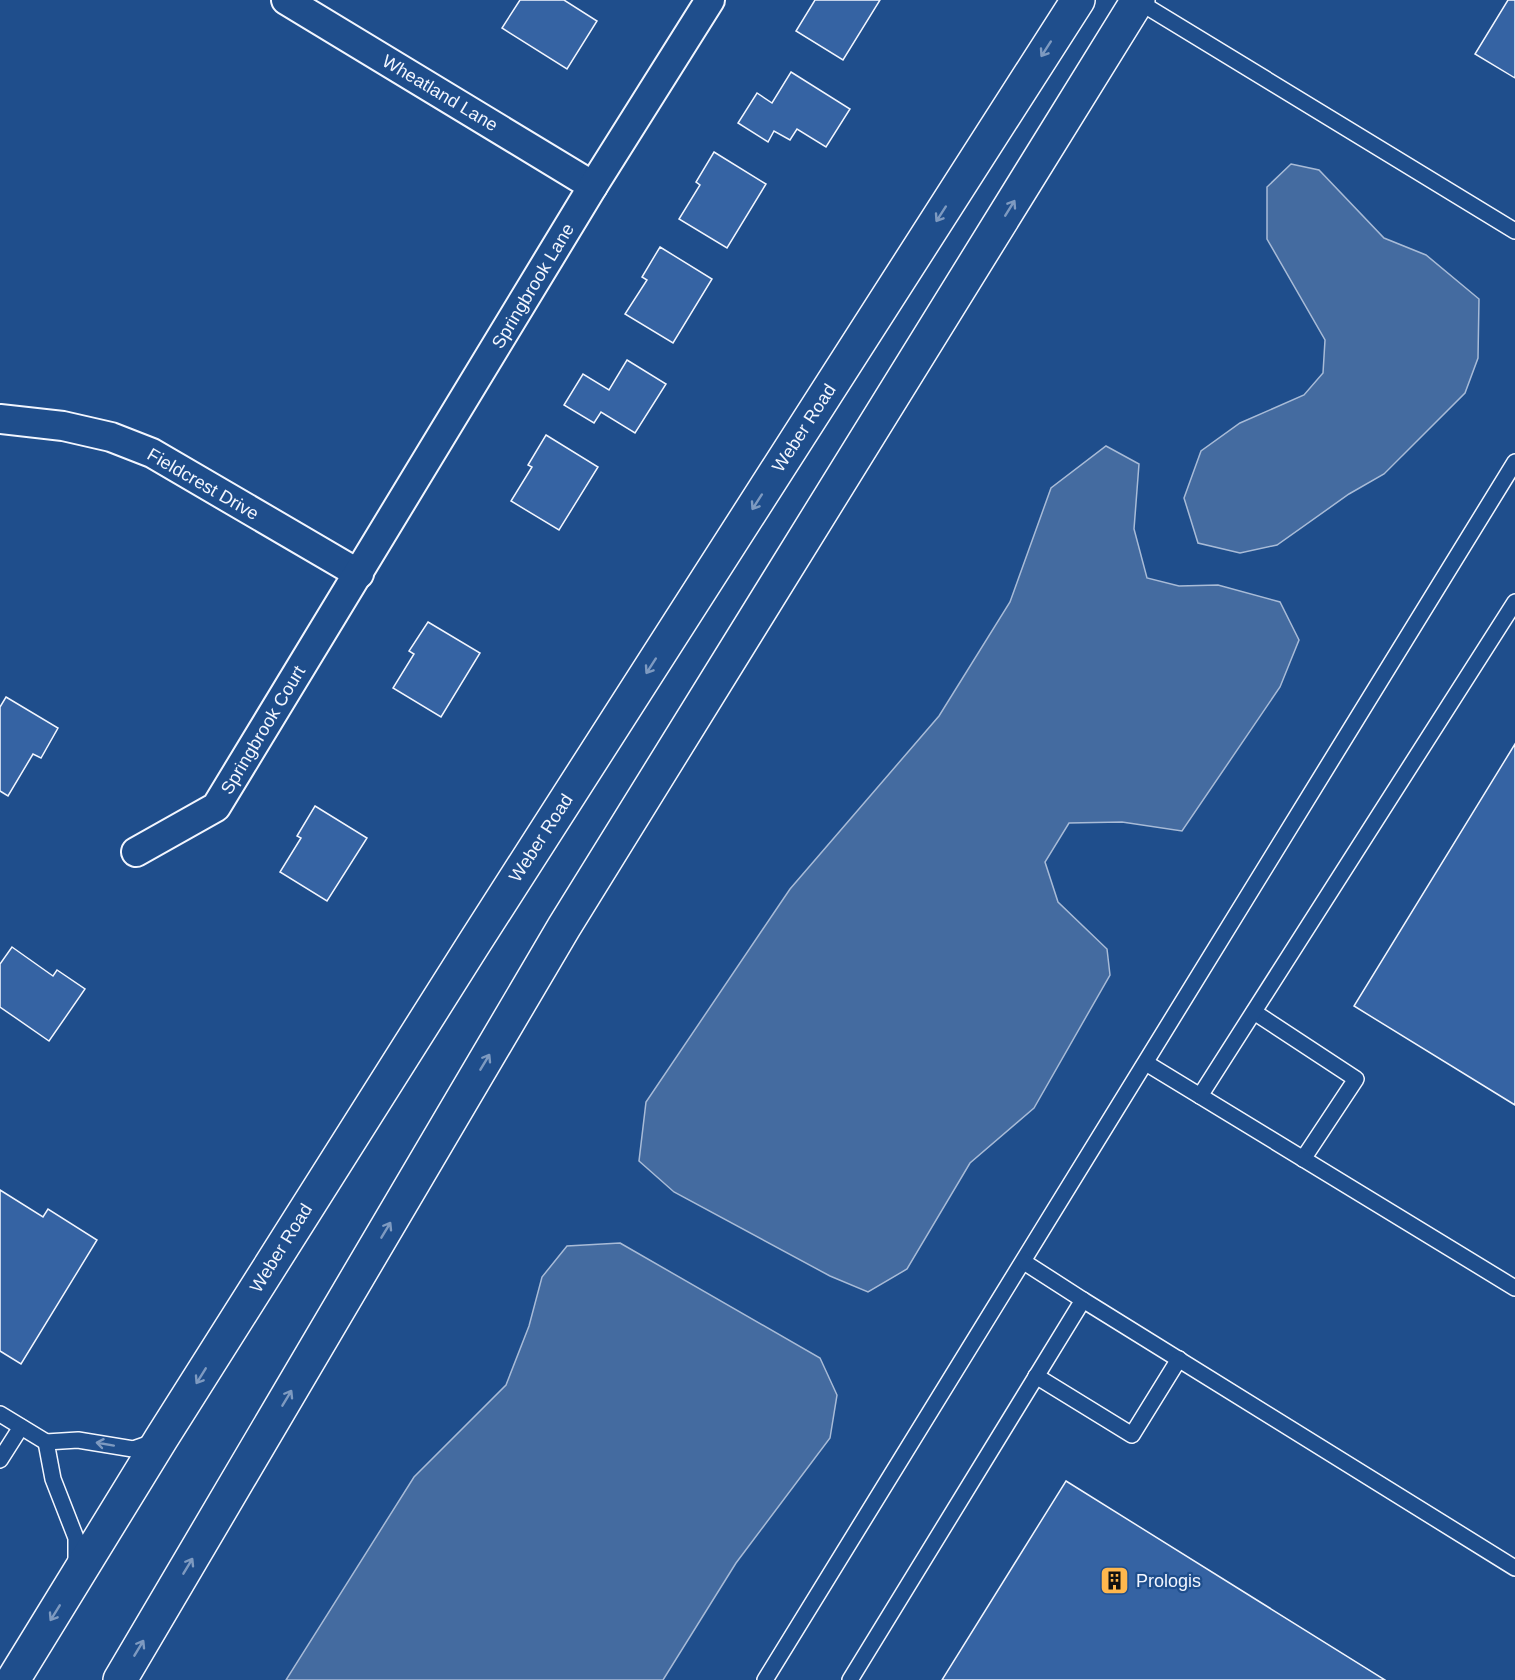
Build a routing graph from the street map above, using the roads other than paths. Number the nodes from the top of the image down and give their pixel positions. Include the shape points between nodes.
1 (286, 0) edge
2 (710, 0) edge
3 (1078, 0) edge
4 (1137, 0) edge
5 (593, 186) junction
6 (1515, 231) edge
7 (0, 419) edge
8 (1515, 462) edge
9 (359, 574) junction
10 (1515, 602) edge
11 (136, 852) dead end
12 (1254, 1012) junction
13 (1146, 1063) junction
14 (1200, 1096) junction
15 (1304, 1159) junction
16 (1024, 1262) junction
17 (1515, 1288) edge
18 (1083, 1300) junction
19 (1179, 1359) junction
20 (1036, 1376) junction
21 (0, 1414) edge
22 (21, 1427) junction
23 (161, 1439) junction
24 (45, 1442) junction
25 (0, 1460) edge
26 (1515, 1568) edge
27 (76, 1578) junction
28 (13, 1680) edge
29 (120, 1680) edge
30 (765, 1680) edge
31 (850, 1680) edge

1 - 5 street, Wheatland Lane
2 - 5 street, Springbrook Lane
3 -> 23 main road, Weber Road
4 - 6 lane
29 -> 4 main road via 564,927
5 - 9 street, Springbrook Lane
7 - 9 street, Fieldcrest Drive via 63,426 111,437 152,453
8 - 13 lane
9 - 11 street, Springbrook Court via 216,807
10 - 12 lane
12 - 14 lane
12 - 15 lane via 1356,1079
13 - 14 lane
13 - 16 lane
14 - 15 lane
15 - 17 lane
16 - 18 lane
16 - 30 lane
18 - 19 lane
18 - 20 lane
19 - 20 lane via 1132,1435
19 - 26 lane
20 - 31 lane
21 - 22 lane
22 - 24 lane
22 - 25 lane
23 -> 24 lane via 133,1449 78,1440
23 - 27 main road, Weber Road
24 - 27 lane via 53,1479 76,1538
27 -> 28 main road, Weber Road

